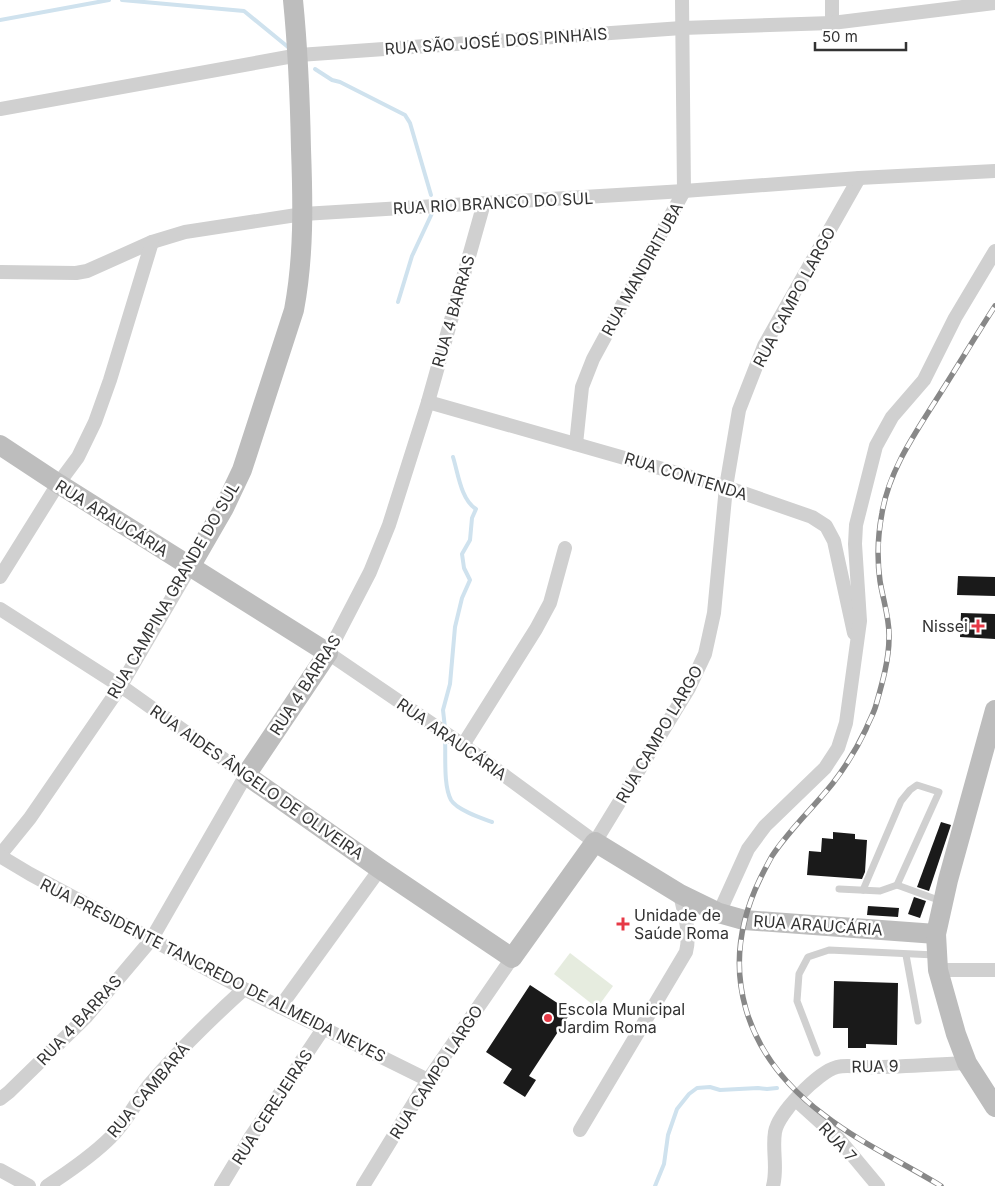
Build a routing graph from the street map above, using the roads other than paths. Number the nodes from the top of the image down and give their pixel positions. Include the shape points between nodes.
1 (293, 0) edge
2 (682, 0) edge
3 (832, 0) edge
4 (995, 3) edge
5 (832, 23) junction
6 (682, 28) junction
7 (299, 55) junction
8 (0, 109) edge
9 (995, 171) edge
10 (859, 178) junction
11 (684, 192) junction
12 (484, 203) junction
13 (303, 214) junction
14 (152, 242) junction
15 (995, 251) edge
16 (0, 272) edge
17 (428, 402) junction
18 (576, 444) junction
19 (0, 445) edge
20 (58, 484) junction
21 (726, 487) junction
22 (566, 548) dead end
23 (190, 567) junction
24 (0, 577) edge
25 (0, 610) edge
26 (856, 642) junction
27 (328, 653) junction
28 (120, 687) junction
29 (993, 723) edge
30 (463, 745) junction
31 (246, 775) junction
32 (595, 842) junction
33 (0, 856) edge
34 (380, 868) junction
35 (897, 885) junction
36 (839, 889) dead end
37 (864, 890) junction
38 (680, 894) junction
39 (943, 902) junction
40 (718, 914) junction
41 (936, 934) junction
42 (151, 940) junction
43 (906, 955) junction
44 (512, 958) junction
45 (938, 963) junction
46 (995, 970) edge
47 (244, 989) junction
48 (280, 1007) junction
49 (918, 1021) dead end
50 (323, 1029) junction
51 (817, 1053) dead end
52 (967, 1063) junction
53 (428, 1080) junction
54 (0, 1099) edge
55 (796, 1100) junction
56 (995, 1107) edge
57 (580, 1130) dead end
58 (0, 1170) edge
59 (29, 1186) edge
60 (48, 1186) edge
61 (221, 1186) edge
62 (363, 1186) edge
63 (773, 1186) edge
64 (878, 1186) edge

1 - 7 street, RUA CAMPINA GRANDE DO SUL
2 - 6 street, RUA MANDIRITUBA
3 - 5 street
4 - 5 street, RUA SÃO JOSÉ DOS PINHAIS
5 - 6 street, RUA SÃO JOSÉ DOS PINHAIS
6 - 7 street, RUA SÃO JOSÉ DOS PINHAIS
6 - 11 street, RUA MANDIRITUBA
7 - 8 street, RUA SÃO JOSÉ DOS PINHAIS
7 - 13 street, RUA CAMPINA GRANDE DO SUL
9 - 10 street, RUA RIO BRANCO DO SUL
10 - 11 street, RUA RIO BRANCO DO SUL
10 - 21 street, RUA CAMPO LARGO via 764,346 739,410
11 - 12 street, RUA RIO BRANCO DO SUL
11 - 18 street, RUA MANDIRITUBA via 593,359 582,387
12 - 13 street, RUA RIO BRANCO DO SUL
12 - 17 street, RUA 4 BARRAS
13 - 14 street, RUA RIO BRANCO DO SUL via 185,232
13 - 23 street, RUA CAMPINA GRANDE DO SUL via 299,285 291,319 242,470
14 - 16 street, RUA RIO BRANCO DO SUL via 88,272
14 - 20 street via 96,422 78,457
15 - 26 street via 955,318 924,380 892,417 876,446 856,525 860,621
17 - 18 street, RUA CONTENDA
17 - 27 street, RUA 4 BARRAS via 385,535 370,572
18 - 21 street, RUA CONTENDA
19 - 20 street, RUA ARAUCÁRIA
20 - 23 street, RUA ARAUCÁRIA
20 - 24 street
21 - 26 street, RUA CONTENDA via 812,517 826,526 834,541
21 - 32 street, RUA CAMPO LARGO via 714,613 705,654 689,688
22 - 30 street via 550,603
23 - 27 street, RUA ARAUCÁRIA
23 - 28 street, RUA CAMPINA GRANDE DO SUL
25 - 28 street, RUA AIDES ÂNGELO DE OLIVEIRA
26 - 40 street via 846,723 838,748 825,768 765,826 748,849
27 - 30 street, RUA ARAUCÁRIA
27 - 31 street, RUA 4 BARRAS
28 - 31 street, RUA AIDES ÂNGELO DE OLIVEIRA
28 - 33 street, RUA CAMPINA GRANDE DO SUL
29 - 39 street
30 - 32 street, RUA ARAUCÁRIA
31 - 34 street, RUA AIDES ÂNGELO DE OLIVEIRA
31 - 42 street, RUA 4 BARRAS
32 - 38 street, RUA ARAUCÁRIA
32 - 44 street, RUA CAMPO LARGO
33 - 42 street, RUA PRESIDENTE TANCREDO DE ALMEIDA NEVES
34 - 44 street, RUA AIDES ÂNGELO DE OLIVEIRA
34 - 48 street
35 - 37 lane via 880,891
35 - 37 lane via 939,792 917,785 901,801
35 - 39 lane
36 - 37 lane
38 - 40 street, RUA ARAUCÁRIA
38 - 57 street via 688,927 686,952
39 - 41 street
40 - 41 street, RUA ARAUCÁRIA via 744,920
41 - 45 street
42 - 47 street, RUA PRESIDENTE TANCREDO DE ALMEIDA NEVES
42 - 54 street, RUA 4 BARRAS via 86,1017
43 - 45 lane
43 - 49 lane
43 - 51 lane via 829,950 808,956 798,974 797,1001
44 - 53 street, RUA CAMPO LARGO
45 - 46 street
45 - 52 street
47 - 48 street, RUA PRESIDENTE TANCREDO DE ALMEIDA NEVES
47 - 60 street, RUA CAMBARÁ via 177,1053 113,1136
48 - 50 street, RUA PRESIDENTE TANCREDO DE ALMEIDA NEVES
50 - 53 street, RUA PRESIDENTE TANCREDO DE ALMEIDA NEVES
50 - 61 street, RUA CEREJEIRAS
52 - 55 street, RUA 9 via 837,1067 822,1074
52 - 56 street
53 - 62 street, RUA CAMPO LARGO
55 - 63 street, RUA 9 via 780,1119 775,1132 776,1176
55 - 64 street, RUA 7 via 838,1138
58 - 59 street

